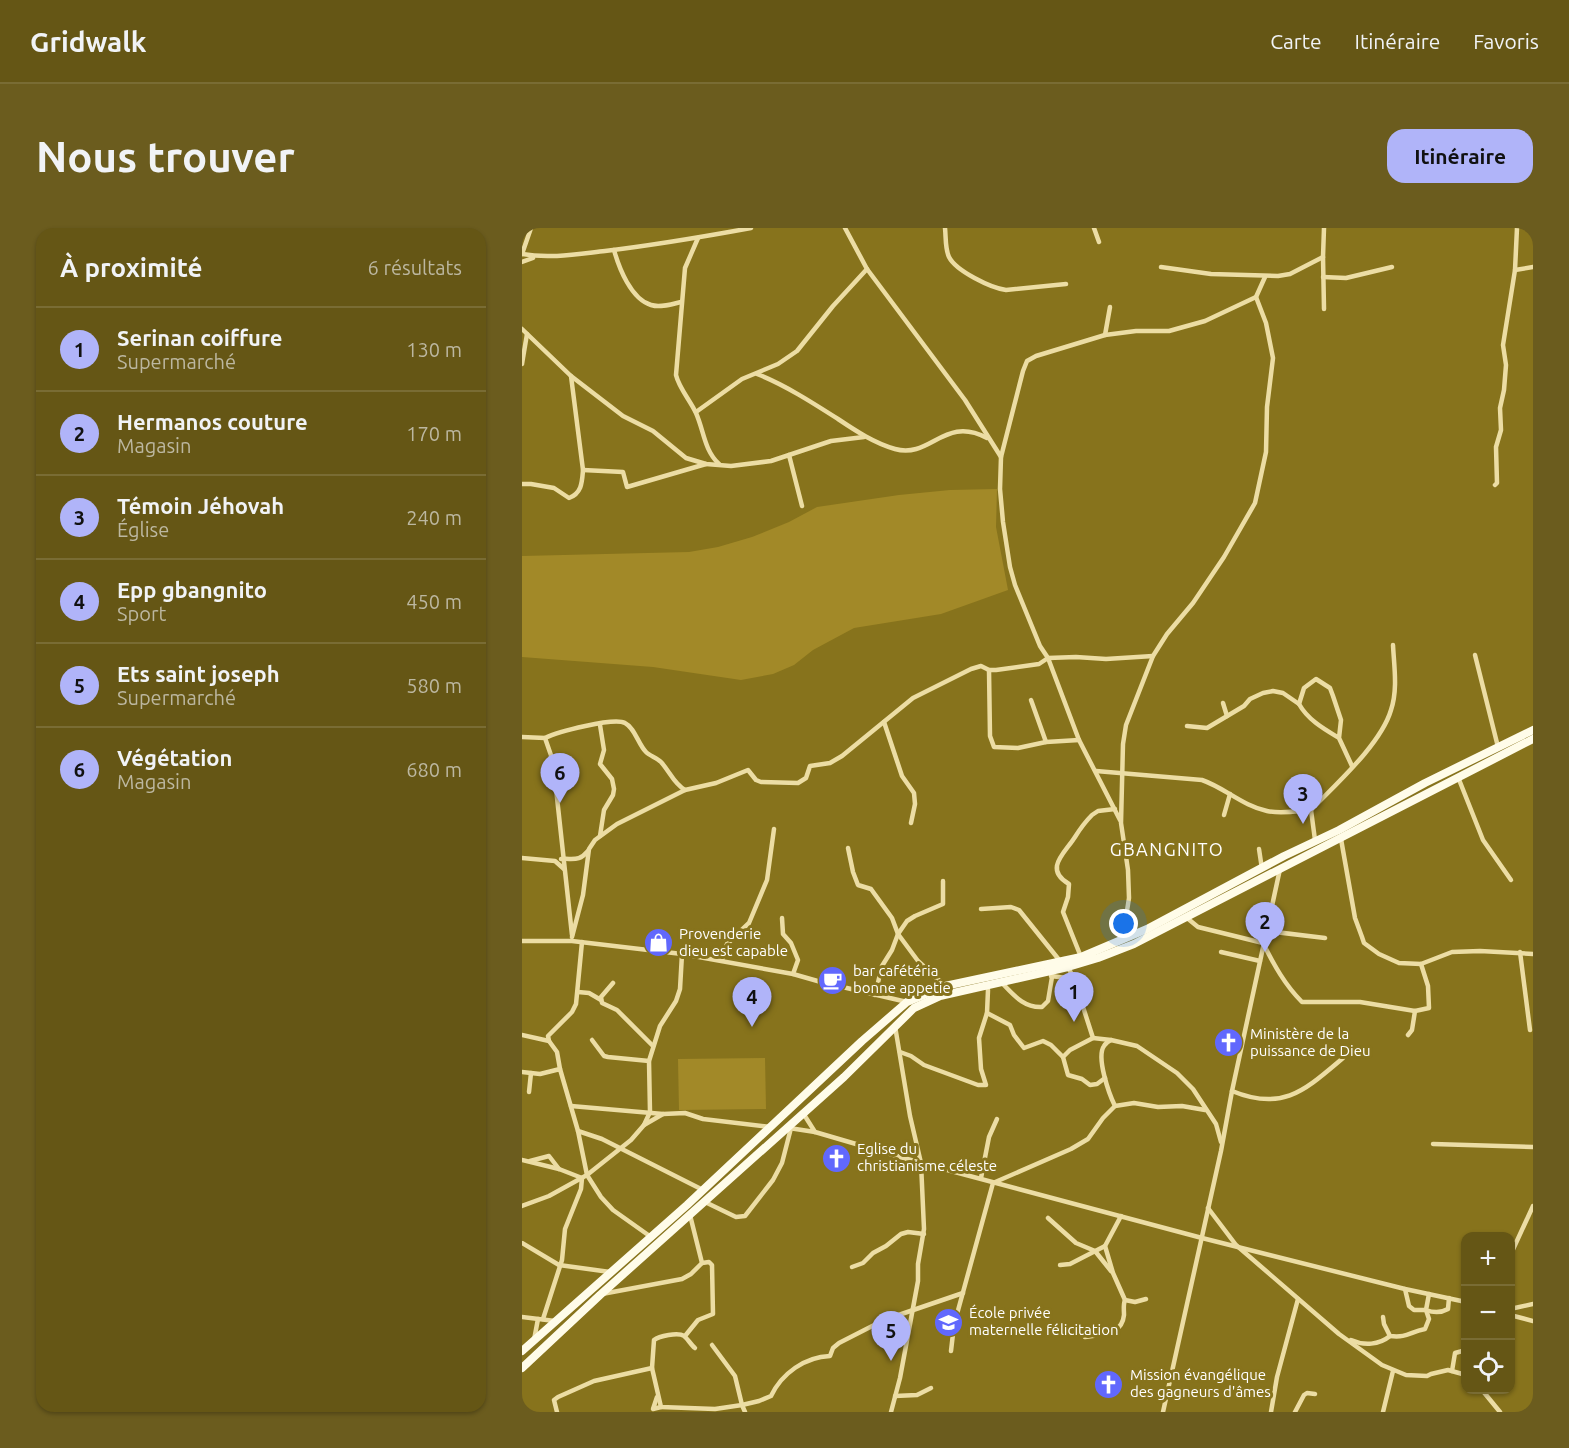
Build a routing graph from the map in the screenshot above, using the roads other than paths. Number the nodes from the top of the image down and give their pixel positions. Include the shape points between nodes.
1 (531, 228) edge
2 (751, 228) edge
3 (845, 228) edge
4 (945, 228) edge
5 (1094, 228) edge
6 (1324, 228) edge
7 (1517, 228) edge
8 (698, 238) junction
9 (1099, 242) dead end
10 (614, 250) junction
11 (522, 254) edge
12 (535, 257) junction
13 (1323, 257) junction
14 (522, 262) edge
15 (1161, 267) dead end
16 (1392, 267) dead end
17 (1533, 267) edge
18 (867, 269) junction
19 (1515, 270) junction
20 (1265, 277) junction
21 (1323, 277) junction
22 (1066, 284) dead end
23 (1256, 297) junction
24 (681, 302) junction
25 (1110, 307) dead end
26 (1324, 309) dead end
27 (522, 329) edge
28 (527, 334) junction
29 (1105, 334) junction
30 (522, 364) edge
31 (757, 374) junction
32 (571, 376) junction
33 (696, 412) junction
34 (865, 437) junction
35 (989, 439) junction
36 (789, 455) junction
37 (1001, 457) junction
38 (706, 464) junction
39 (719, 465) junction
40 (583, 470) junction
41 (522, 484) edge
42 (1495, 485) dead end
43 (802, 506) dead end
44 (1393, 645) dead end
45 (1475, 655) dead end
46 (1153, 656) junction
47 (1048, 658) junction
48 (989, 670) junction
49 (1031, 700) dead end
50 (1223, 703) dead end
51 (1299, 704) junction
52 (1227, 716) junction
53 (884, 722) junction
54 (600, 724) junction
55 (1187, 726) dead end
56 (1533, 730) edge
57 (522, 737) edge
58 (544, 738) junction
59 (1339, 738) junction
60 (1533, 739) edge
61 (1079, 740) junction
62 (1046, 742) junction
63 (1498, 747) junction
64 (1353, 766) junction
65 (1096, 771) junction
66 (1123, 773) junction
67 (1458, 777) junction
68 (685, 790) junction
69 (1230, 794) junction
70 (1115, 809) junction
71 (1311, 810) junction
72 (1224, 814) dead end
73 (911, 823) dead end
74 (1121, 823) junction
75 (774, 829) dead end
76 (600, 836) junction
77 (1341, 839) junction
78 (1315, 840) junction
79 (848, 848) dead end
80 (589, 849) junction
81 (1259, 849) dead end
82 (522, 858) edge
83 (563, 858) junction
84 (557, 862) junction
85 (1280, 868) junction
86 (564, 869) junction
87 (1265, 872) junction
88 (1511, 880) dead end
89 (943, 881) dead end
90 (1276, 882) junction
91 (981, 909) dead end
92 (782, 918) dead end
93 (1187, 918) junction
94 (1267, 931) junction
95 (898, 934) junction
96 (1325, 938) dead end
97 (572, 939) junction
98 (522, 941) edge
99 (1119, 941) junction
100 (582, 942) junction
101 (1263, 943) junction
102 (1221, 952) dead end
103 (1520, 952) junction
104 (682, 954) junction
105 (1533, 954) edge
106 (1081, 957) junction
107 (722, 960) junction
108 (1260, 961) junction
109 (1066, 964) junction
110 (1421, 964) junction
111 (793, 974) junction
112 (1050, 974) junction
113 (1074, 979) junction
114 (1000, 982) junction
115 (613, 983) dead end
116 (986, 985) junction
117 (945, 986) junction
118 (578, 992) junction
119 (875, 995) junction
120 (601, 1000) junction
121 (907, 1002) junction
122 (1415, 1011) junction
123 (987, 1012) junction
124 (895, 1026) junction
125 (1530, 1030) dead end
126 (522, 1035) edge
127 (1408, 1035) dead end
128 (1093, 1038) junction
129 (592, 1040) dead end
130 (1111, 1040) junction
131 (549, 1041) junction
132 (653, 1047) junction
133 (900, 1052) junction
134 (1063, 1057) junction
135 (1343, 1058) dead end
136 (649, 1061) junction
137 (560, 1069) junction
138 (522, 1072) edge
139 (531, 1073) junction
140 (1105, 1078) junction
141 (1232, 1091) junction
142 (529, 1092) dead end
143 (571, 1106) junction
144 (1115, 1106) junction
145 (1205, 1110) junction
146 (650, 1112) junction
147 (803, 1113) junction
148 (663, 1114) junction
149 (997, 1119) dead end
150 (644, 1125) junction
151 (771, 1127) junction
152 (789, 1128) junction
153 (578, 1131) junction
154 (815, 1132) junction
155 (1433, 1144) dead end
156 (1533, 1147) edge
157 (620, 1149) junction
158 (1221, 1151) junction
159 (525, 1162) edge
160 (921, 1163) junction
161 (559, 1168) junction
162 (584, 1176) junction
163 (981, 1178) junction
164 (993, 1182) junction
165 (703, 1190) junction
166 (705, 1202) junction
167 (522, 1206) edge
168 (1533, 1206) edge
169 (1208, 1208) junction
170 (690, 1215) junction
171 (1121, 1216) junction
172 (1048, 1218) dead end
173 (924, 1234) junction
174 (651, 1237) junction
175 (1202, 1238) junction
176 (522, 1244) edge
177 (1236, 1245) junction
178 (1515, 1245) edge
179 (1105, 1246) junction
180 (1095, 1251) junction
181 (702, 1263) junction
182 (559, 1265) junction
183 (1060, 1265) dead end
184 (852, 1267) dead end
185 (612, 1272) junction
186 (1113, 1273) junction
187 (1405, 1289) junction
188 (963, 1293) junction
189 (1429, 1294) junction
190 (600, 1295) junction
191 (1449, 1298) junction
192 (1146, 1299) dead end
193 (1298, 1299) junction
194 (1125, 1300) junction
195 (1461, 1301) edge
196 (1533, 1304) edge
197 (1515, 1308) edge
198 (1426, 1310) junction
199 (912, 1311) junction
200 (1515, 1316) edge
201 (522, 1317) edge
202 (1383, 1317) dead end
203 (540, 1319) junction
204 (556, 1321) junction
205 (1533, 1321) edge
206 (1339, 1334) junction
207 (685, 1336) junction
208 (1390, 1336) junction
209 (1085, 1337) dead end
210 (534, 1340) junction
211 (712, 1345) dead end
212 (1363, 1345) junction
213 (695, 1348) dead end
214 (522, 1351) edge
215 (951, 1351) dead end
216 (1461, 1351) edge
217 (1371, 1358) junction
218 (522, 1368) edge
219 (652, 1368) junction
220 (1394, 1371) junction
221 (1452, 1371) junction
222 (1461, 1374) edge
223 (930, 1388) dead end
224 (1315, 1394) dead end
225 (1486, 1394) edge
226 (895, 1396) junction
227 (657, 1397) junction
228 (742, 1405) junction
229 (661, 1407) junction
230 (653, 1410) edge
231 (705, 1410) edge
232 (717, 1411) edge
233 (557, 1412) edge
234 (745, 1412) edge
235 (891, 1412) edge
236 (1163, 1412) edge
237 (1272, 1412) edge
238 (1295, 1412) edge
239 (1383, 1412) edge
240 (1500, 1412) edge

1 - 11 street
2 - 8 street
3 - 18 street
4 - 22 street via 953,262 997,289
5 - 9 street
6 - 13 street
7 - 19 street
8 - 10 street
8 - 24 street via 685,268
10 - 12 street
10 - 24 street via 621,274 644,301 653,305
11 - 12 street
12 - 14 street
13 - 20 street via 1290,274
13 - 21 street
15 - 20 street
16 - 21 street via 1347,278
17 - 19 street
18 - 31 street via 797,351
18 - 35 street via 965,400
19 - 42 street via 1503,345 1506,364
20 - 23 street
21 - 26 street
23 - 29 street via 1205,321 1169,331
23 - 46 street via 1273,358 1266,452 1255,503 1224,558
24 - 33 street via 676,375
25 - 29 street
27 - 28 street
28 - 30 street
28 - 32 street
29 - 37 street via 1027,361
31 - 33 street via 742,379
31 - 34 street
32 - 38 street via 686,458
32 - 40 street
33 - 39 street via 710,456
34 - 35 street via 908,451 962,431
34 - 36 street via 831,441
35 - 37 street
36 - 39 street via 771,461
36 - 43 street
37 - 47 street via 1001,500 1010,567
38 - 39 street
38 - 40 street via 627,487 623,472
40 - 41 street via 579,491 569,498 554,488
44 - 64 street via 1392,708 1384,727
45 - 63 street
46 - 47 street
46 - 66 street via 1126,725
47 - 48 street via 1039,664
47 - 61 street
48 - 53 street via 981,666 924,691
48 - 62 street via 992,745 1018,748
49 - 62 street
50 - 52 street
51 - 52 street via 1273,691 1250,699
51 - 59 street via 1315,723
51 - 59 street via 1309,682 1316,679 1330,688 1339,711
52 - 55 street via 1207,728
53 - 68 street via 842,756 830,763 810,766 806,778 798,783 761,782 748,770
53 - 73 street via 899,769 914,793
54 - 58 street
54 - 68 street via 616,720 631,727 647,754 660,761
54 - 76 street via 604,750 600,764 612,779 614,789 604,810
56 - 63 main road
57 - 58 street
58 - 83 street via 555,771
59 - 64 street
60 - 67 main road
61 - 62 street
61 - 65 street
63 - 78 main road
64 - 71 street
65 - 66 street
65 - 70 street
66 - 69 street via 1202,780
66 - 74 street
67 - 77 main road
67 - 88 street via 1486,847
68 - 76 street
69 - 71 street via 1269,812
69 - 72 street
70 - 74 street
70 - 106 street via 1092,815 1057,863 1062,880 1069,884 1063,912
71 - 78 street
74 - 99 street via 1129,898
75 - 107 street via 767,880 749,923 727,944
76 - 80 street
77 - 85 main road
77 - 110 street via 1355,918 1364,943 1399,963
78 - 87 main road
79 - 95 street via 855,881 871,889 892,918
80 - 83 street via 577,860
80 - 97 street
81 - 87 street
82 - 84 street
83 - 84 street
83 - 86 street
84 - 86 street
85 - 87 main road
85 - 90 street
86 - 97 street
87 - 90 street
87 - 93 main road
87 - 99 main road
89 - 95 street via 944,904 907,921
90 - 94 street
91 - 109 street via 1019,910 1058,961
92 - 111 street via 783,934 798,960
93 - 101 street via 1198,927
93 - 109 main road via 1098,958
94 - 96 street
94 - 101 street
95 - 117 street via 918,961
95 - 119 street via 882,966
97 - 98 street
97 - 100 street
99 - 106 main road
100 - 104 street
100 - 118 street
101 - 108 street
101 - 122 street via 1276,969 1302,1002 1360,1002
102 - 108 street
103 - 105 street
103 - 110 street via 1452,952
103 - 125 street
104 - 107 street
104 - 132 street via 680,989
106 - 109 main road
107 - 111 street
108 - 141 street
109 - 112 main road
109 - 113 street
109 - 117 main road
110 - 122 street via 1430,1003 1428,1009
111 - 119 street
112 - 113 street
112 - 114 main road
112 - 114 street via 1048,1001 1042,1007 1026,1004
113 - 128 street
114 - 116 main road
115 - 120 street
116 - 123 street
116 - 124 main road via 923,1003
117 - 121 main road
118 - 120 street
118 - 131 street via 572,1012 551,1032
119 - 121 street
120 - 132 street via 617,1010
121 - 151 main road
122 - 127 street
123 - 133 street via 979,1038 981,1069 987,1081 984,1086 924,1065
123 - 134 street via 1010,1025 1024,1048 1043,1041
124 - 133 street
124 - 147 main road
126 - 131 street
128 - 130 street
128 - 134 street
129 - 136 street via 608,1058
130 - 140 street via 1101,1053
130 - 145 street via 1137,1046 1177,1073 1193,1089
131 - 137 street via 557,1052
132 - 136 street
133 - 160 street
134 - 140 street via 1068,1075 1090,1085
135 - 141 street via 1308,1086 1278,1099 1251,1099
136 - 146 street
137 - 139 street
137 - 143 street
138 - 139 street
139 - 142 street
140 - 144 street
141 - 158 street
143 - 146 street
143 - 153 street
144 - 145 street via 1134,1103
144 - 164 street via 1088,1139
145 - 158 street via 1216,1124
146 - 148 street
146 - 150 street
147 - 152 main road
147 - 154 street
148 - 150 street
148 - 151 street via 685,1113 703,1119
149 - 163 street via 988,1137
150 - 157 street
151 - 165 main road
152 - 154 street
152 - 166 main road
152 - 166 street via 782,1163 745,1216 736,1217
153 - 157 street
153 - 162 street
154 - 160 street
155 - 156 street
157 - 162 street
157 - 165 street
158 - 169 street
159 - 161 street
159 - 161 street via 549,1156
160 - 163 street
160 - 173 street
161 - 162 street
162 - 167 street
162 - 174 street via 613,1210
162 - 182 street via 565,1229
163 - 164 street
164 - 171 street
164 - 188 street
165 - 174 main road
166 - 170 main road
168 - 178 street
169 - 175 street
169 - 177 street
170 - 181 street
170 - 190 main road
171 - 175 street
171 - 179 street
172 - 180 street via 1076,1243
173 - 184 street via 901,1234
173 - 199 street
174 - 185 main road
175 - 177 street
175 - 236 street
176 - 182 street
177 - 187 street
177 - 193 street
179 - 180 street
179 - 186 street
180 - 183 street
180 - 186 street
181 - 190 street via 682,1279
181 - 207 street via 712,1265 713,1314 698,1320
182 - 185 street
182 - 203 street
185 - 204 main road
186 - 194 street
187 - 189 street
187 - 198 street via 1409,1306
188 - 199 street
188 - 215 street
189 - 191 street
189 - 198 street
190 - 218 main road
191 - 195 street
191 - 198 street via 1448,1309 1443,1312
192 - 194 street
193 - 206 street
193 - 237 street
194 - 209 street via 1120,1328
196 - 197 street
198 - 208 street via 1429,1319 1425,1329 1411,1331 1401,1338
199 - 226 street
199 - 228 street via 839,1343 830,1356 816,1357 790,1370 771,1396
200 - 205 street
201 - 203 street
202 - 208 street
203 - 204 street
203 - 210 street
204 - 210 main road
206 - 212 street
206 - 217 street
207 - 213 street
207 - 219 street via 656,1338
208 - 212 street
210 - 214 main road
211 - 228 street via 735,1376
212 - 217 street
216 - 221 street via 1455,1353
217 - 220 street
219 - 227 street
219 - 233 street via 594,1381 558,1397 554,1404
220 - 221 street via 1427,1376
220 - 239 street
221 - 222 street
223 - 226 street via 917,1395
224 - 238 street via 1304,1395
225 - 240 street
226 - 235 street
227 - 229 street
227 - 230 street
228 - 232 street
228 - 234 street
229 - 230 street
229 - 231 street
231 - 232 street

